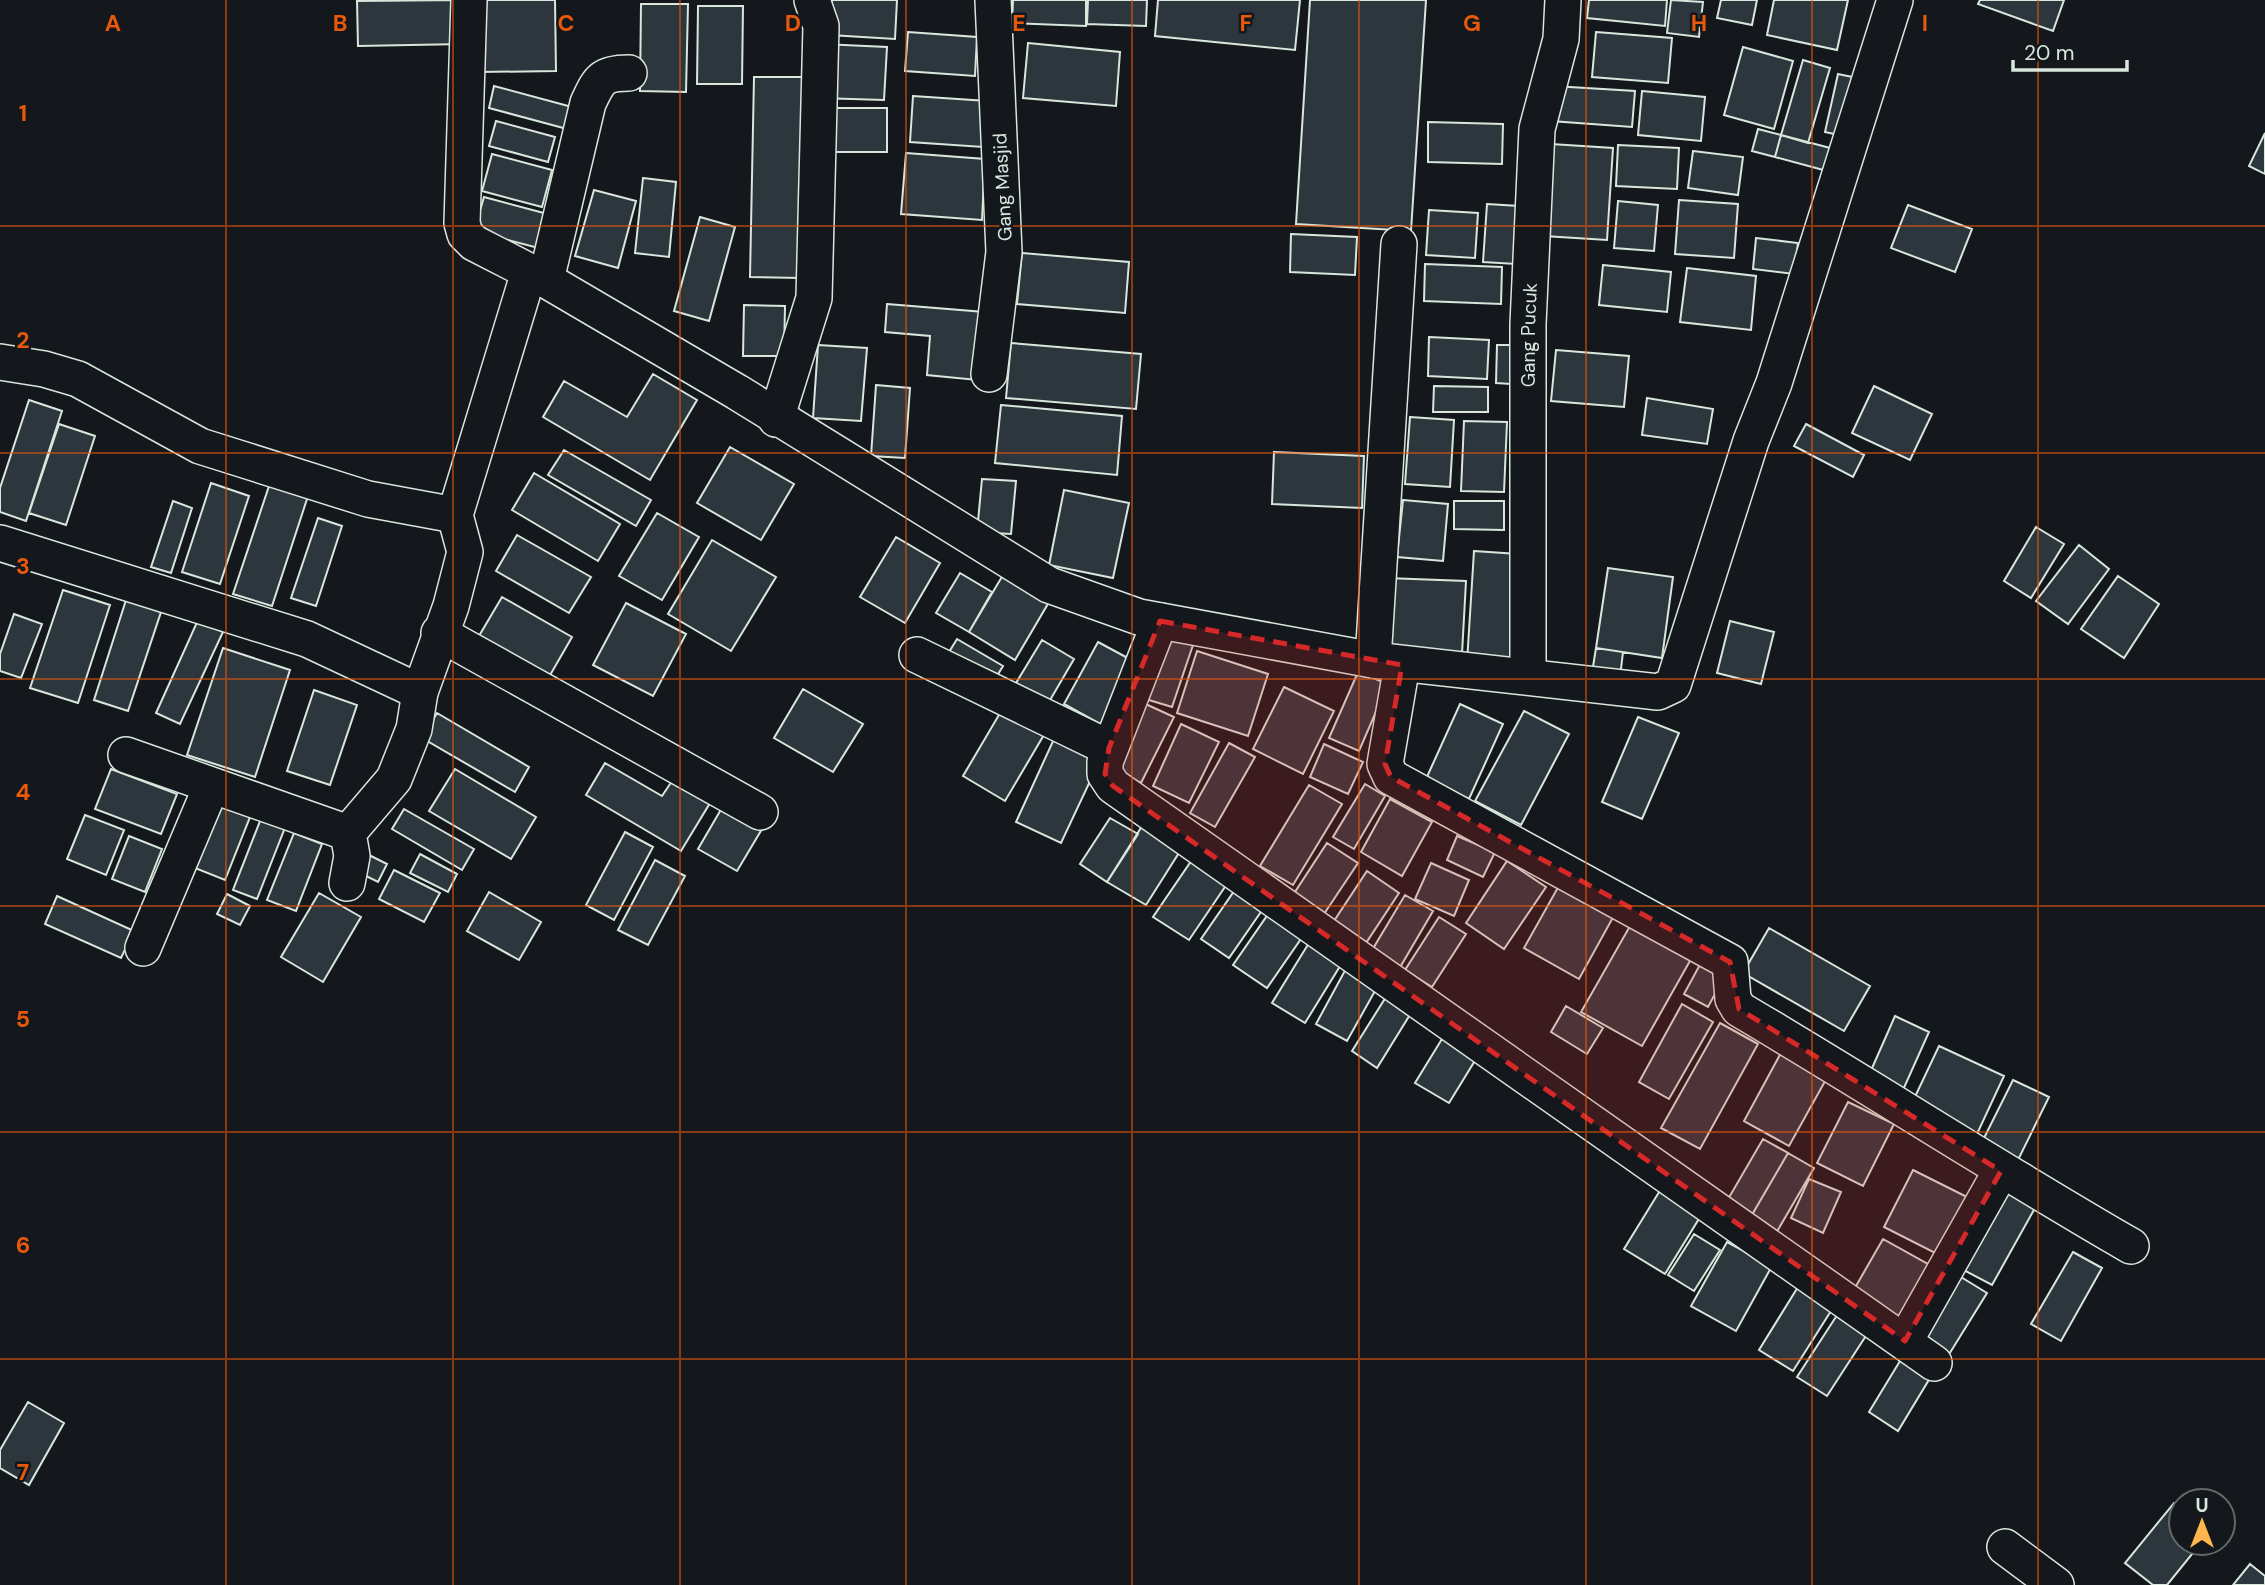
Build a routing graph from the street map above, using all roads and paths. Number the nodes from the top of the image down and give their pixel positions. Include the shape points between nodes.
1 (470, 0) edge
2 (812, 0) edge
3 (993, 0) edge
4 (1563, 0) edge
5 (1895, 0) edge
6 (629, 73) dead end
7 (1399, 244) dead end
8 (537, 276) junction
9 (0, 362) edge
10 (989, 374) dead end
11 (776, 419) junction
12 (455, 515) junction
13 (0, 543) edge
14 (1160, 621) junction
15 (439, 633) junction
16 (917, 655) dead end
17 (1388, 662) junction
18 (1528, 675) junction
19 (420, 692) junction
20 (1109, 748) junction
21 (126, 755) dead end
22 (211, 787) junction
23 (760, 811) dead end
24 (348, 833) junction
25 (347, 883) dead end
26 (143, 948) dead end
27 (2001, 1171) junction
28 (2131, 1246) dead end
29 (1905, 1341) junction
30 (1934, 1363) dead end
31 (2006, 1548) dead end
32 (2056, 1585) edge

1 - 8 street via 461,223 474,243
2 - 11 street via 821,26 814,298
3 - 10 street, Gang Masjid via 1004,251
4 - 18 street, Gang Pucuk via 1561,39 1537,129 1528,324
5 - 18 street via 1673,685 1658,692
6 - 8 street via 609,73 602,78 588,103
7 - 17 street
8 - 11 street via 737,391
8 - 12 street
9 - 12 street via 78,379 200,446 368,499
11 - 14 street via 1049,585
12 - 15 street via 465,552
13 - 19 street via 307,639
14 - 17 street
14 - 20 street
15 - 19 street
15 - 23 street
16 - 20 street
17 - 18 street
17 - 27 street via 1385,764 1391,778 1730,962 1733,999 1739,1009
19 - 24 street via 414,729 394,779
20 - 29 street via 1105,774 1114,786
21 - 22 street
22 - 24 street
22 - 26 street
24 - 25 street via 352,856
27 - 28 street
27 - 29 street
29 - 30 street
31 - 32 street

